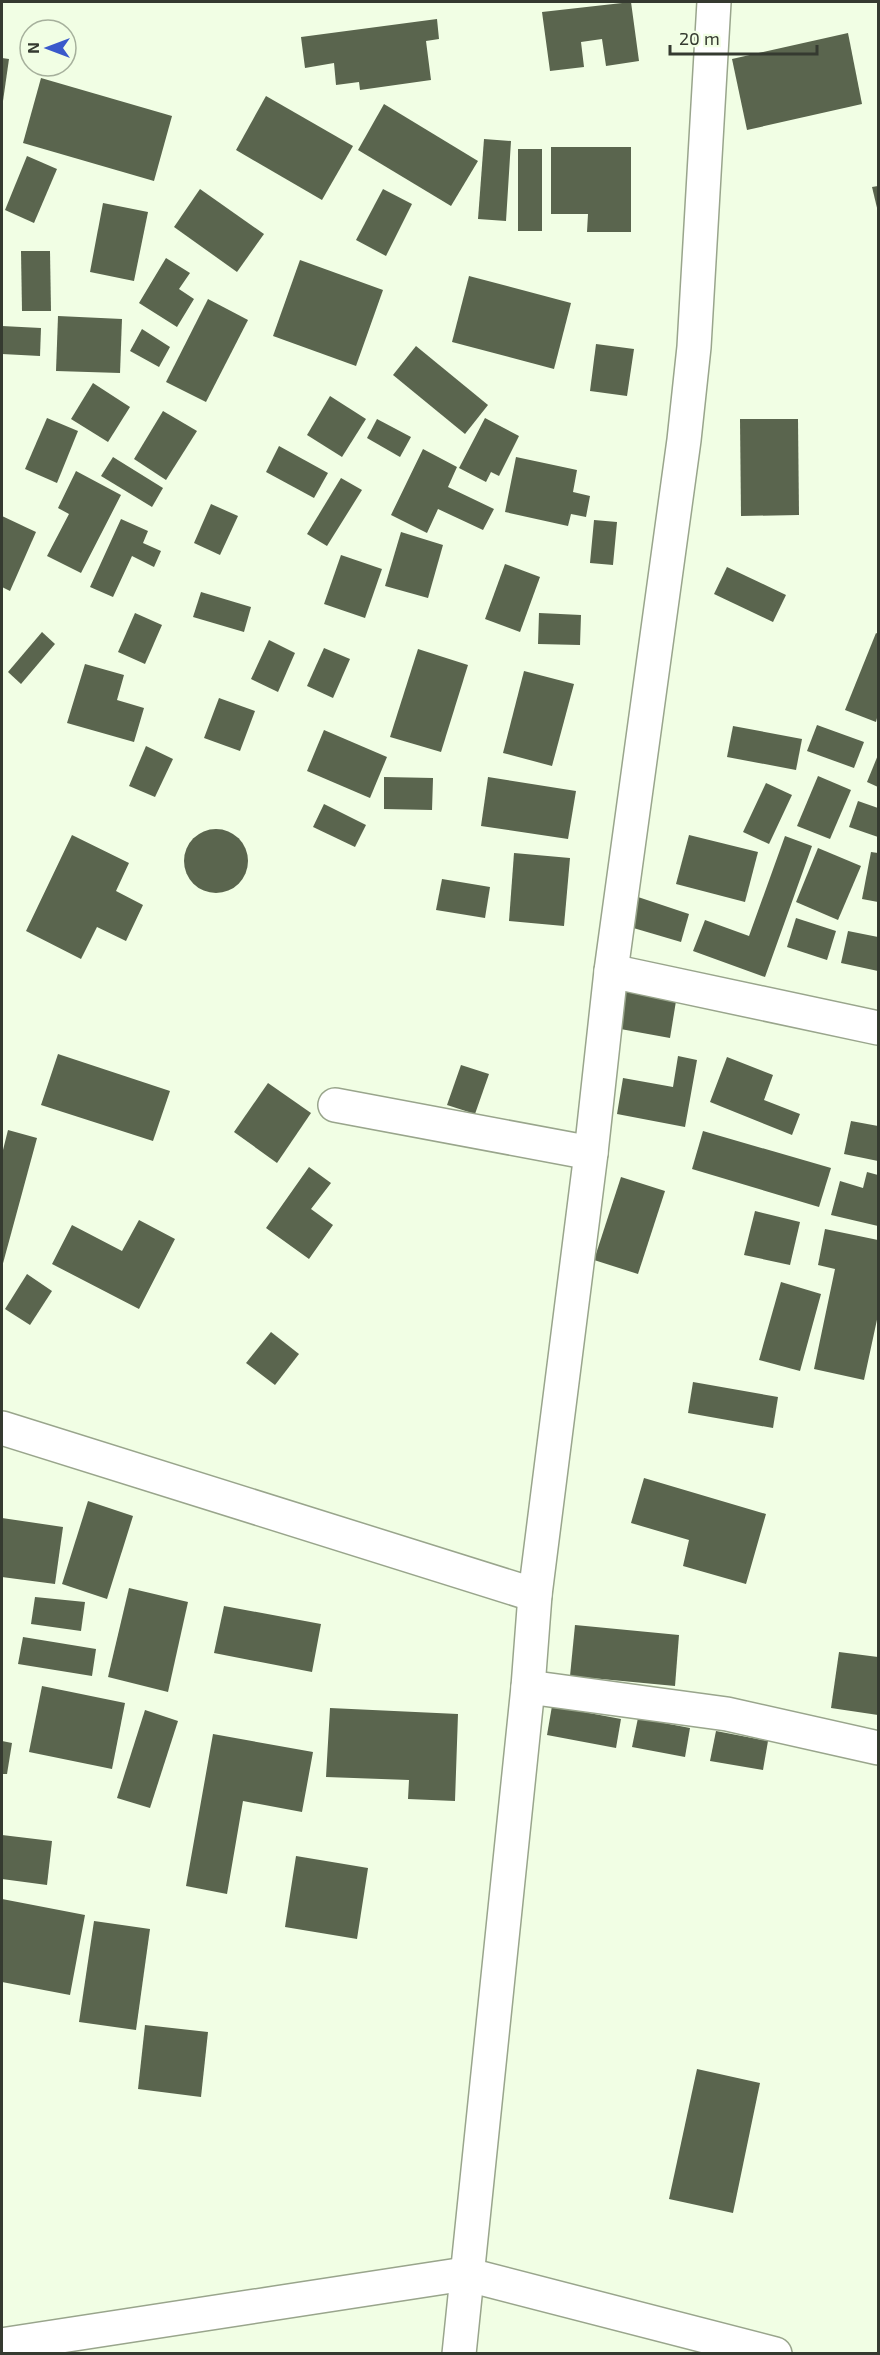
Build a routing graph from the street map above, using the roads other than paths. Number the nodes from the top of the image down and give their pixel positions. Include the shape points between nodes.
1 (714, 2) edge
2 (611, 971) junction
3 (879, 1028) edge
4 (335, 1105) dead end
5 (591, 1153) junction
6 (2, 1428) edge
7 (535, 1595) junction
8 (528, 1687) junction
9 (879, 1748) edge
10 (465, 2274) junction
11 (2, 2345) edge
12 (459, 2354) edge
13 (775, 2354) edge

1 - 2 street via 687,417
2 - 3 street
2 - 5 street
4 - 5 street
5 - 7 street
6 - 7 street
7 - 8 street
8 - 9 street via 727,1714
8 - 10 street
10 - 11 street
10 - 12 street
10 - 13 street

